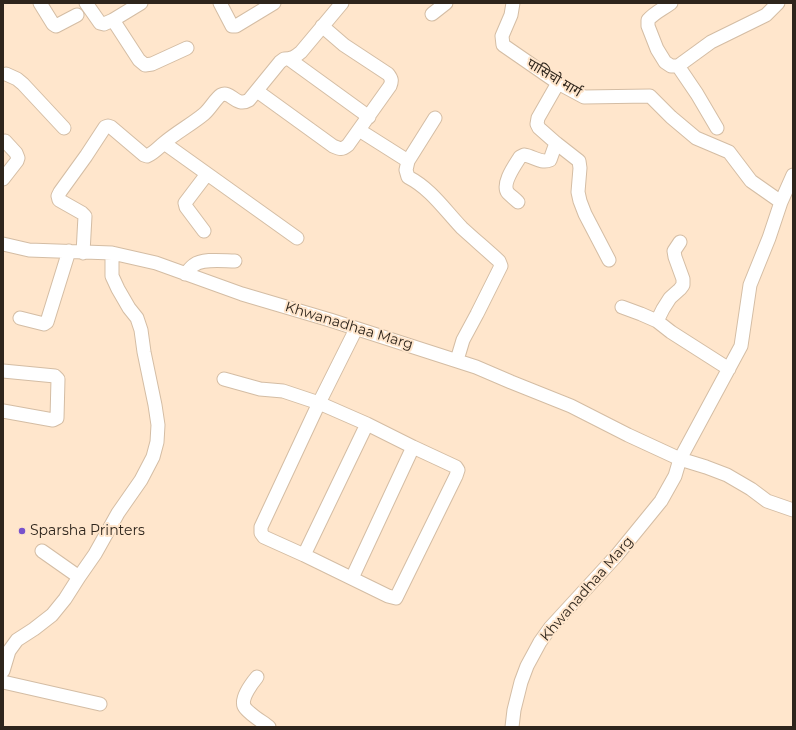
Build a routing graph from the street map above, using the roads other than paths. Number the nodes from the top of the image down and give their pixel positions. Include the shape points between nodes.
1 (40, 3) edge
2 (86, 3) edge
3 (141, 3) edge
4 (220, 3) edge
5 (274, 3) edge
6 (342, 3) edge
7 (446, 3) edge
8 (513, 3) edge
9 (671, 3) edge
10 (778, 3) edge
11 (432, 14) dead end
12 (77, 15) dead end
13 (113, 20) junction
14 (322, 26) junction
15 (187, 48) dead end
16 (290, 59) junction
17 (678, 66) junction
18 (4, 75) edge
19 (558, 83) junction
20 (257, 91) junction
21 (369, 116) junction
22 (435, 118) dead end
23 (64, 128) dead end
24 (717, 128) dead end
25 (359, 130) junction
26 (4, 141) dead end
27 (164, 143) junction
28 (556, 143) junction
29 (408, 161) junction
30 (207, 174) junction
31 (793, 175) edge
32 (3, 179) edge
33 (518, 202) dead end
34 (780, 202) junction
35 (204, 231) dead end
36 (297, 238) dead end
37 (680, 242) dead end
38 (3, 244) edge
39 (69, 251) junction
40 (83, 253) junction
41 (112, 253) junction
42 (609, 260) dead end
43 (235, 261) dead end
44 (185, 274) junction
45 (622, 307) dead end
46 (20, 318) dead end
47 (657, 321) junction
48 (356, 329) junction
49 (457, 360) junction
50 (730, 369) junction
51 (3, 371) edge
52 (224, 379) dead end
53 (318, 403) junction
54 (3, 411) edge
55 (367, 424) junction
56 (413, 447) junction
57 (680, 459) junction
58 (793, 510) edge
59 (42, 552) dead end
60 (304, 555) junction
61 (79, 577) junction
62 (352, 578) junction
63 (3, 671) edge
64 (257, 677) dead end
65 (3, 682) edge
66 (100, 704) dead end
67 (269, 727) edge
68 (512, 727) edge

1 - 12 street via 56,26
2 - 13 street via 100,23
3 - 13 street
4 - 5 street via 232,26 236,26
6 - 14 street
7 - 11 street
8 - 19 street, पासिचो मार्ग via 502,36 503,46
9 - 17 street via 653,13 648,20 648,26 665,62 671,66
10 - 17 street via 766,15 711,42
13 - 15 street via 145,65
14 - 16 street via 301,52
14 - 21 street via 344,45 392,78 390,86
16 - 20 street via 280,62
16 - 21 street
17 - 24 street
18 - 23 street via 23,84
19 - 28 street via 537,124
19 - 34 street, पासिचो मार्ग via 584,96 650,96 696,138 729,152 752,181
20 - 25 street via 340,149 348,145
20 - 27 street via 244,103 228,94 219,96 204,114
21 - 25 street
22 - 29 street
25 - 29 street
26 - 32 street via 18,158
27 - 30 street
27 - 40 street via 147,156 111,127 105,128 58,196 59,200 85,216
28 - 33 street via 550,160 545,162 524,155 520,157 506,183 508,193
28 - 42 street via 579,161 580,201
29 - 49 street via 408,176 439,201 462,227 499,261 501,266 462,340
30 - 35 street via 185,203
30 - 36 street
31 - 34 street, Khwanadhaa Marg
34 - 50 street, Khwanadhaa Marg via 750,285 741,346
37 - 47 street via 674,251 674,257 683,279 682,285 662,309
38 - 39 street, Khwanadhaa Marg via 29,250
39 - 40 street, Khwanadhaa Marg
39 - 46 street via 47,322 44,324
40 - 41 street, Khwanadhaa Marg
41 - 44 street, Khwanadhaa Marg via 156,263
41 - 61 street via 112,276 137,318 141,330 158,425 157,442 142,480 118,513
43 - 44 street via 199,262
44 - 48 street, Khwanadhaa Marg
45 - 47 street
47 - 50 street
48 - 49 street, Khwanadhaa Marg
48 - 53 street
49 - 57 street, Khwanadhaa Marg via 570,406
50 - 57 street, Khwanadhaa Marg
51 - 54 street via 54,376 58,379 57,418 53,420
52 - 53 street via 260,389 283,391
53 - 55 street
53 - 60 street via 261,527 264,537
55 - 56 street
55 - 60 street
56 - 62 street
56 - 62 street via 456,468 456,476 396,598
57 - 58 street via 728,475 767,501
57 - 68 street, Khwanadhaa Marg via 675,476 661,501 540,642 521,682
59 - 61 street
60 - 62 street
61 - 63 street via 66,599 52,615 17,640 9,650
64 - 67 street via 249,687 244,707
65 - 66 street

